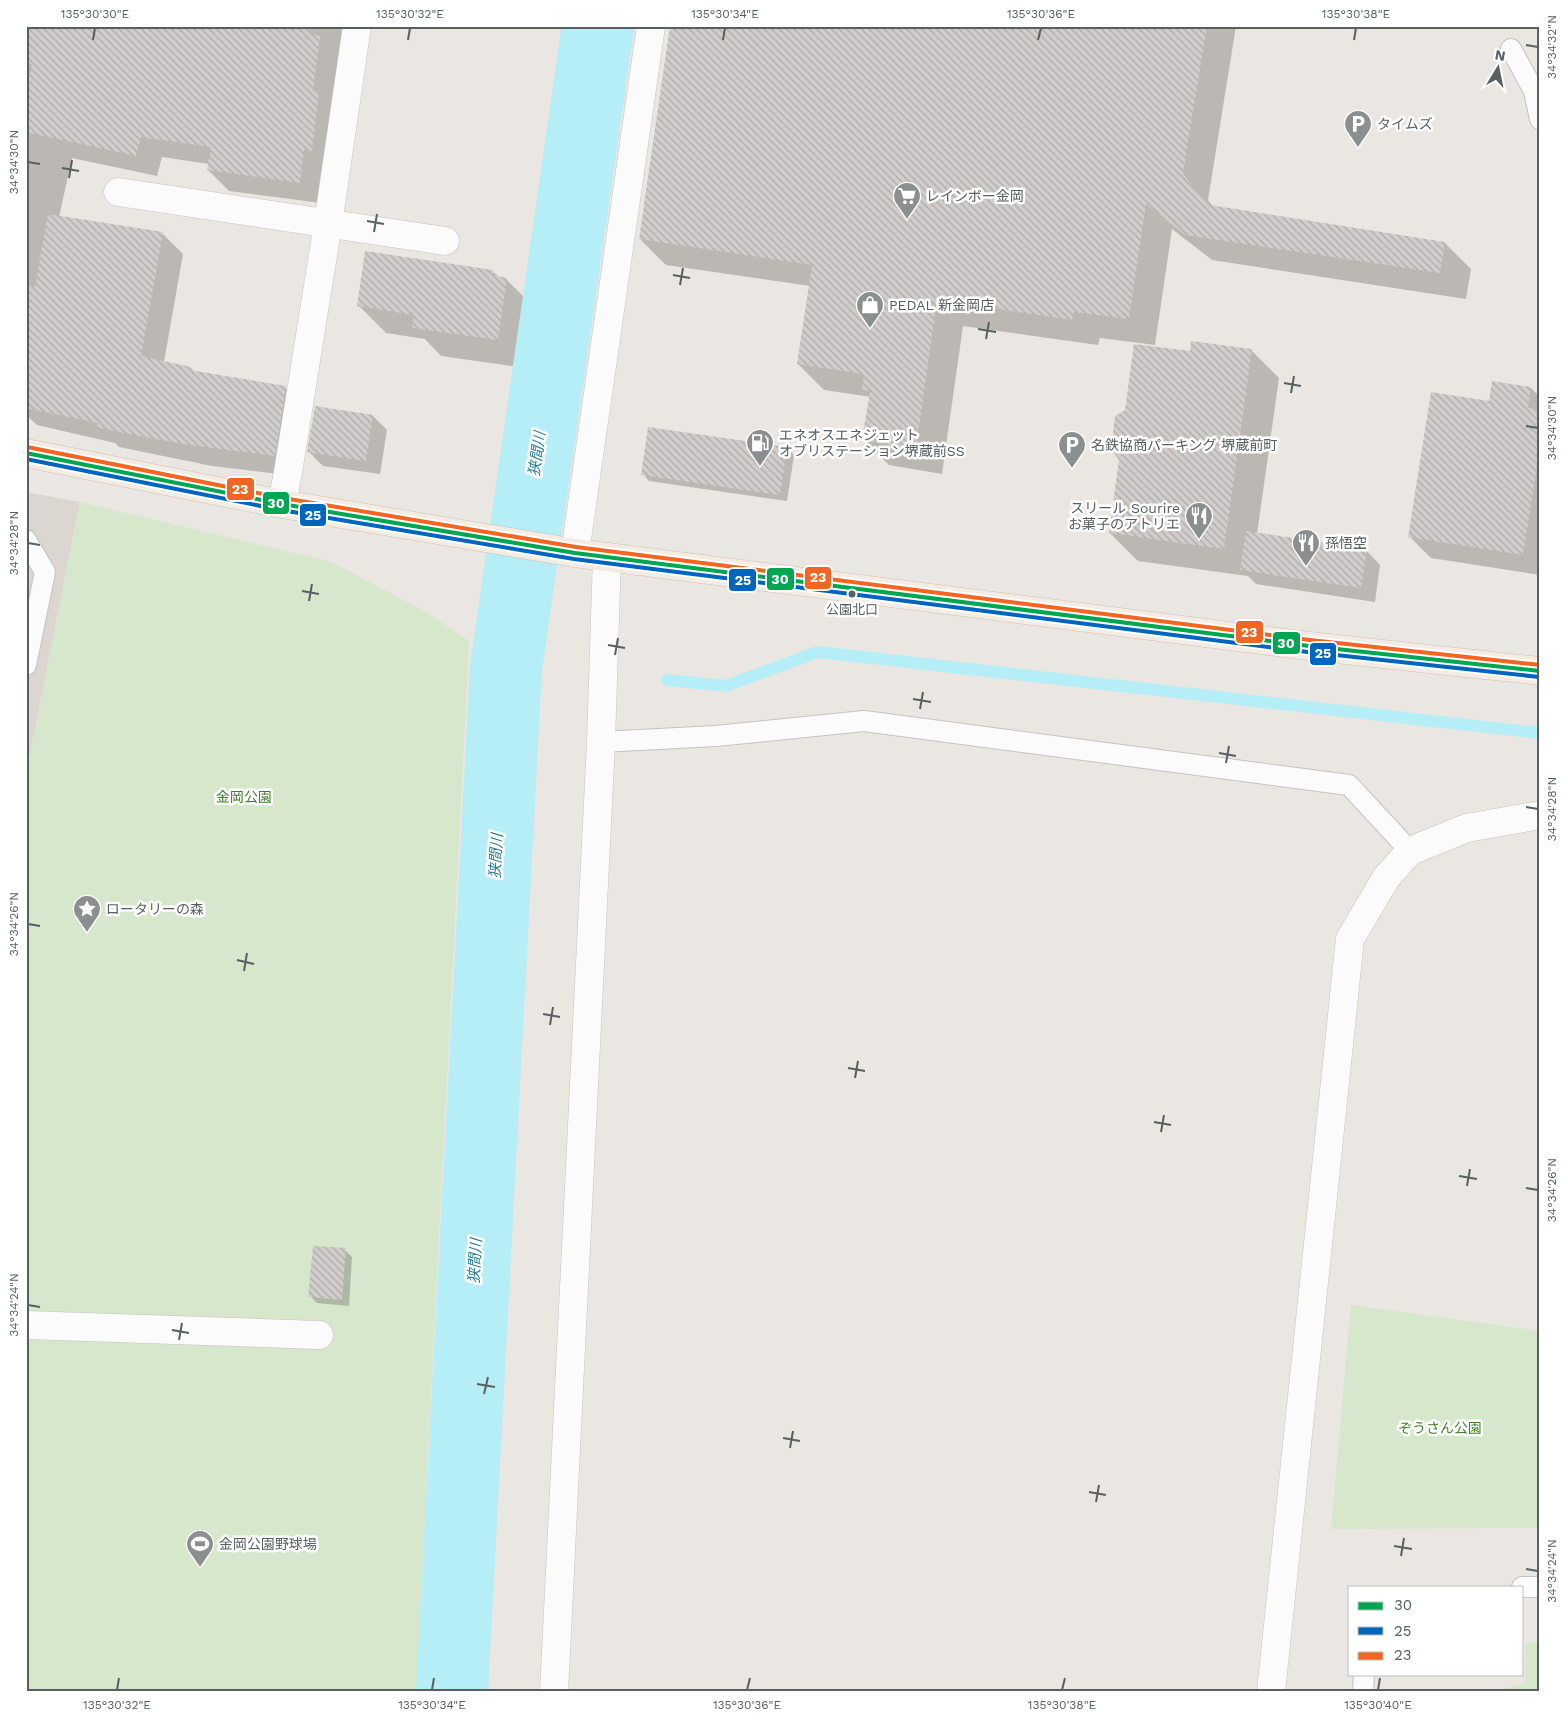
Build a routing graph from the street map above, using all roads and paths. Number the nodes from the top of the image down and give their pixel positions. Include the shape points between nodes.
1 (357, 26) edge
2 (651, 26) edge
3 (1511, 49) dead end
4 (1540, 119) edge
5 (118, 192) dead end
6 (328, 224) junction
7 (445, 241) dead end
8 (26, 453) edge
9 (282, 504) junction
10 (28, 547) edge
11 (562, 551) junction
12 (607, 557) junction
13 (26, 665) edge
14 (1540, 671) edge
15 (601, 742) junction
16 (1540, 815) edge
17 (1410, 851) junction
18 (26, 1325) edge
19 (319, 1335) dead end
20 (1540, 1587) edge
21 (1524, 1588) edge
22 (1364, 1676) edge
23 (554, 1692) edge
24 (1271, 1692) edge
25 (1362, 1692) edge

1 - 6 street
2 - 11 street
3 - 4 lane via 1534,90
5 - 6 street
6 - 7 street
6 - 9 street
8 - 9 main road
9 - 11 main road
10 - 13 lane via 45,572
11 - 12 main road
12 - 14 main road via 1299,645
12 - 15 street
15 - 17 lane via 716,736 864,720 1350,785
15 - 23 street
16 - 17 street via 1467,828
17 - 24 street via 1386,878 1350,938
18 - 19 street
20 - 21 lane
22 - 25 lane

